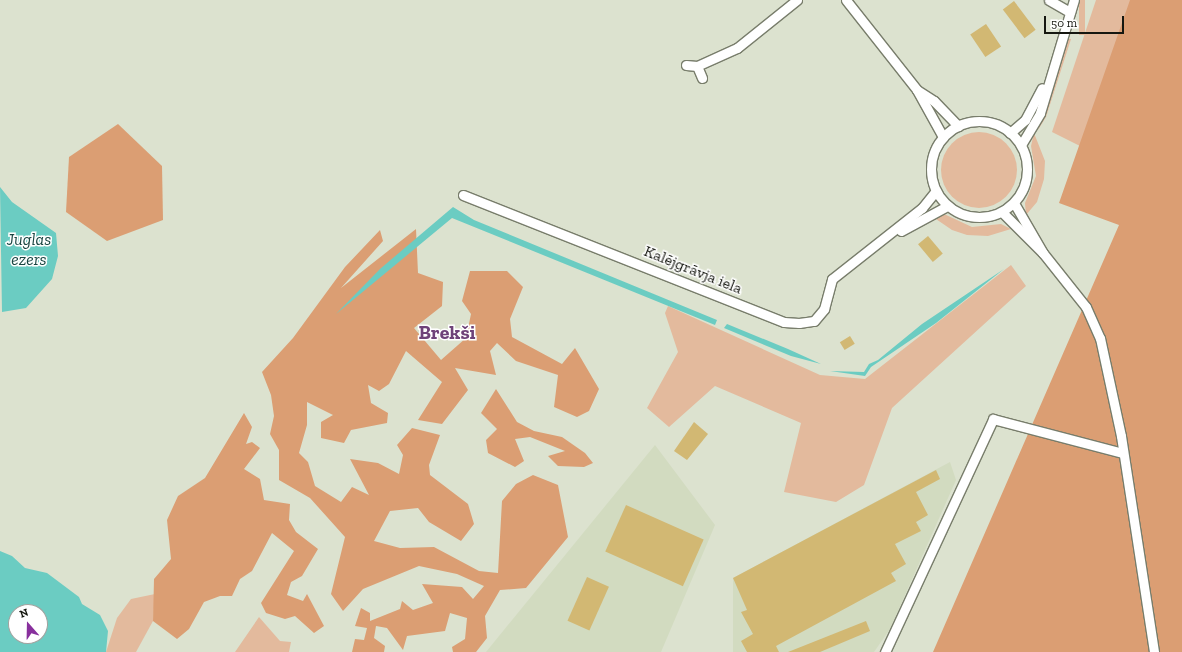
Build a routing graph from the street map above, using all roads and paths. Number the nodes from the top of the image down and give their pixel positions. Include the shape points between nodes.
1 (798, 0) edge
2 (846, 0) edge
3 (1049, 0) edge
4 (1074, 0) edge
5 (1070, 12) junction
6 (686, 65) dead end
7 (697, 66) junction
8 (1049, 77) junction
9 (702, 78) dead end
10 (917, 90) junction
11 (958, 126) junction
12 (1010, 133) junction
13 (943, 137) junction
14 (1021, 145) junction
15 (936, 191) junction
16 (463, 195) dead end
17 (1014, 203) junction
18 (948, 206) junction
19 (1002, 212) junction
20 (880, 242) junction
21 (1043, 253) junction
22 (1123, 453) junction
23 (885, 652) edge
24 (1154, 652) edge

1 - 7 street via 737,48
2 - 10 street
3 - 5 street
4 - 5 street
5 - 8 street
6 - 7 street
7 - 9 street
8 - 12 street via 1025,120
8 - 14 street via 1040,113
10 - 11 street via 934,101
10 - 13 street
11 - 12 street via 985,122
11 - 13 street
12 - 14 street
13 - 15 street via 931,163
14 - 17 street via 1027,175
15 - 18 street
15 - 20 street, Kalējgrāvja iela via 927,203
16 - 20 street, Kalējgrāvja iela via 784,322 814,321 824,309 832,279
17 - 19 street
17 - 21 street
18 - 19 street via 970,217 986,217
18 - 20 street, Kalējgrāvja iela
19 - 21 street
21 - 22 street via 1086,307 1100,338
22 - 23 street via 993,419
22 - 24 street

